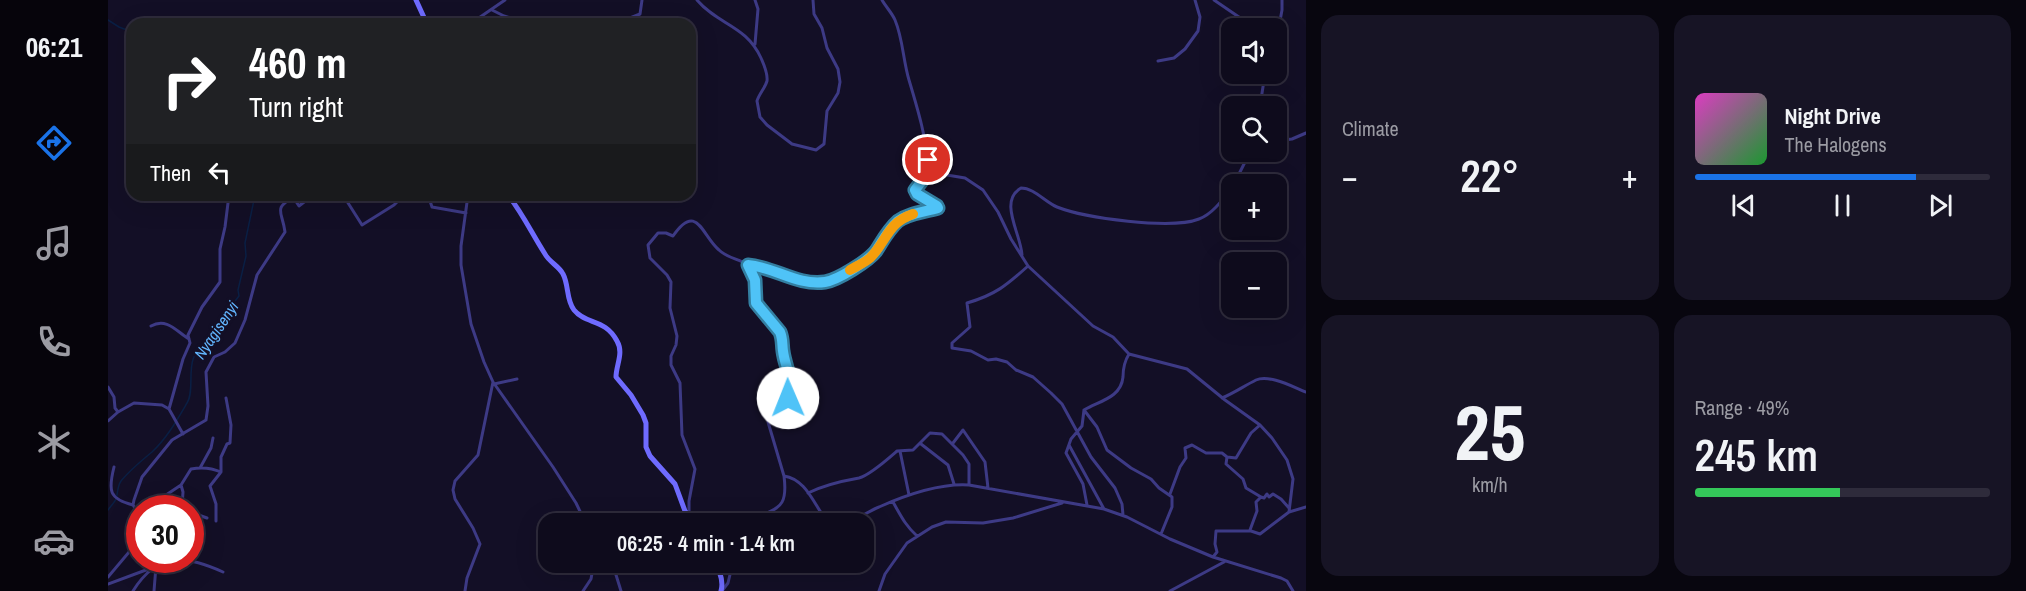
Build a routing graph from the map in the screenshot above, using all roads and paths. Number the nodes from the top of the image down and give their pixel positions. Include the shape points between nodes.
1 (416, 0) edge
2 (505, 0) edge
3 (642, 0) edge
4 (697, 0) edge
5 (755, 0) edge
6 (813, 0) edge
7 (882, 0) edge
8 (1195, 0) edge
9 (1214, 0) edge
10 (1282, 0) edge
11 (492, 9) junction
12 (424, 18) edge
13 (479, 18) edge
14 (511, 18) edge
15 (630, 18) edge
16 (1240, 18) edge
17 (1281, 18) edge
18 (754, 44) junction
19 (1158, 61) dead end
20 (1306, 133) edge
21 (1287, 140) edge
22 (929, 171) junction
23 (1221, 200) edge
24 (228, 201) edge
25 (285, 201) edge
26 (347, 201) edge
27 (398, 201) edge
28 (430, 201) edge
29 (467, 201) edge
30 (512, 201) edge
31 (466, 213) junction
32 (1022, 256) junction
33 (748, 265) junction
34 (1028, 266) junction
35 (151, 326) dead end
36 (189, 339) junction
37 (1129, 354) junction
38 (517, 379) dead end
39 (494, 383) junction
40 (108, 387) edge
41 (1306, 392) edge
42 (226, 398) dead end
43 (1221, 398) junction
44 (169, 409) junction
45 (1084, 410) junction
46 (118, 412) junction
47 (108, 421) edge
48 (1260, 424) junction
49 (1076, 432) junction
50 (183, 434) junction
51 (213, 438) dead end
52 (953, 443) junction
53 (921, 444) junction
54 (1069, 445) junction
55 (900, 451) junction
56 (1227, 457) junction
57 (114, 467) dead end
58 (200, 468) junction
59 (221, 472) junction
60 (784, 476) junction
61 (954, 484) junction
62 (181, 485) junction
63 (969, 485) junction
64 (988, 488) junction
65 (808, 493) junction
66 (135, 495) edge
67 (166, 495) edge
68 (183, 495) edge
69 (1171, 495) junction
70 (909, 496) junction
71 (1261, 496) junction
72 (893, 502) junction
73 (1064, 502) junction
74 (126, 503) edge
75 (1088, 505) junction
76 (1306, 507) edge
77 (1104, 508) junction
78 (1289, 511) junction
79 (581, 513) edge
80 (687, 513) edge
81 (689, 513) edge
82 (769, 513) edge
83 (1123, 515) junction
84 (204, 517) edge
85 (207, 518) dead end
86 (216, 521) dead end
87 (1250, 531) junction
88 (1161, 534) junction
89 (917, 536) junction
90 (126, 556) edge
91 (1213, 557) junction
92 (1225, 561) junction
93 (204, 563) edge
94 (223, 572) dead end
95 (137, 573) edge
96 (149, 573) edge
97 (155, 573) edge
98 (592, 573) edge
99 (615, 573) edge
100 (720, 573) edge
101 (731, 573) edge
102 (108, 578) edge
103 (108, 584) edge
104 (133, 591) edge
105 (154, 591) edge
106 (465, 591) edge
107 (583, 591) edge
108 (621, 591) edge
109 (722, 591) edge
110 (879, 591) edge
111 (1170, 591) edge
112 (1293, 591) edge

1 - 12 main road
2 - 11 street
3 - 15 street via 640,14
4 - 18 street
5 - 18 street via 758,9
6 - 18 street via 814,14 840,82 827,111 826,140 821,147 792,144 760,117 757,99 767,76
7 - 22 street via 898,28
8 - 19 street via 1200,16 1198,31 1185,50 1174,58
9 - 16 street
10 - 17 street
11 - 13 street
11 - 14 street
20 - 21 street
22 - 32 street via 965,178 983,190
22 - 33 street via 915,190 938,208 899,220 869,259 835,278 826,282 797,280
23 - 32 street via 1210,213 1190,221 1112,220 1074,212 1021,188 1012,196 1010,207
24 - 36 street via 220,249 220,282 202,306
25 - 50 street via 280,217 285,232 258,275 240,334 214,357 206,372 207,416
26 - 27 street via 362,225
28 - 31 street via 432,207
29 - 31 street
30 - 80 main road via 546,257 564,275 574,310 605,325 617,340 620,351 615,377 631,394 643,416 650,456 675,484
31 - 39 street via 461,254 463,277 471,324
32 - 34 street
33 - 60 street via 755,280 756,303 780,332 790,374 788,398 768,422
33 - 81 street via 720,252 701,225 691,221 672,237 658,233 648,244 653,263 671,282 670,308 677,336 671,365 680,383 682,435 695,469
34 - 37 street
34 - 49 street via 996,292 967,303 970,327 952,343 952,348 1004,361 1033,377 1059,401
35 - 36 street via 163,323
36 - 44 street
37 - 43 street via 1187,369
37 - 45 street via 1117,390 1104,402
38 - 39 street
39 - 79 street
39 - 106 street via 478,455 454,481 455,499 480,544
40 - 46 street
41 - 43 street via 1258,379
42 - 59 street via 230,443 224,448
43 - 48 street
44 - 46 street via 139,403
44 - 50 street
45 - 49 street via 1082,426
45 - 69 street via 1110,452
46 - 47 street
48 - 56 street via 1236,458
48 - 78 street via 1287,460 1293,479
49 - 54 street
49 - 83 street via 1115,488
50 - 66 street via 172,440 142,477
51 - 58 street
52 - 53 street via 942,434 930,433
52 - 63 street via 968,461
52 - 64 street via 963,430 985,462
53 - 55 street via 913,450
53 - 61 street via 948,465
54 - 75 street via 1066,455 1083,484
54 - 77 street
55 - 65 street via 864,475
55 - 70 street
56 - 69 street via 1206,453 1194,445 1185,447 1186,458
56 - 71 street via 1226,464 1243,479 1246,488
57 - 74 street via 109,489 116,500
58 - 59 street
58 - 62 street via 190,470
59 - 86 street via 210,486
60 - 65 street via 792,477
60 - 82 street via 785,494 778,508
61 - 63 street
61 - 70 street
62 - 67 street
62 - 68 street
63 - 64 street
64 - 73 street
65 - 72 street via 824,517 833,523 855,519
69 - 88 street via 1172,507
70 - 72 street
71 - 78 street via 1273,494
71 - 87 street
72 - 89 street via 904,524
73 - 75 street
73 - 89 street via 983,523 946,522
75 - 77 street
76 - 78 street
77 - 83 street
78 - 87 street via 1263,534
83 - 88 street
84 - 85 street
87 - 91 street via 1216,531 1217,552
88 - 91 street
89 - 110 street via 901,550
90 - 102 street
91 - 92 street
92 - 111 street
92 - 112 street via 1281,578
93 - 94 street
95 - 103 street
96 - 104 street
97 - 105 street
98 - 107 street
99 - 108 street
100 - 109 main road
101 - 109 street

